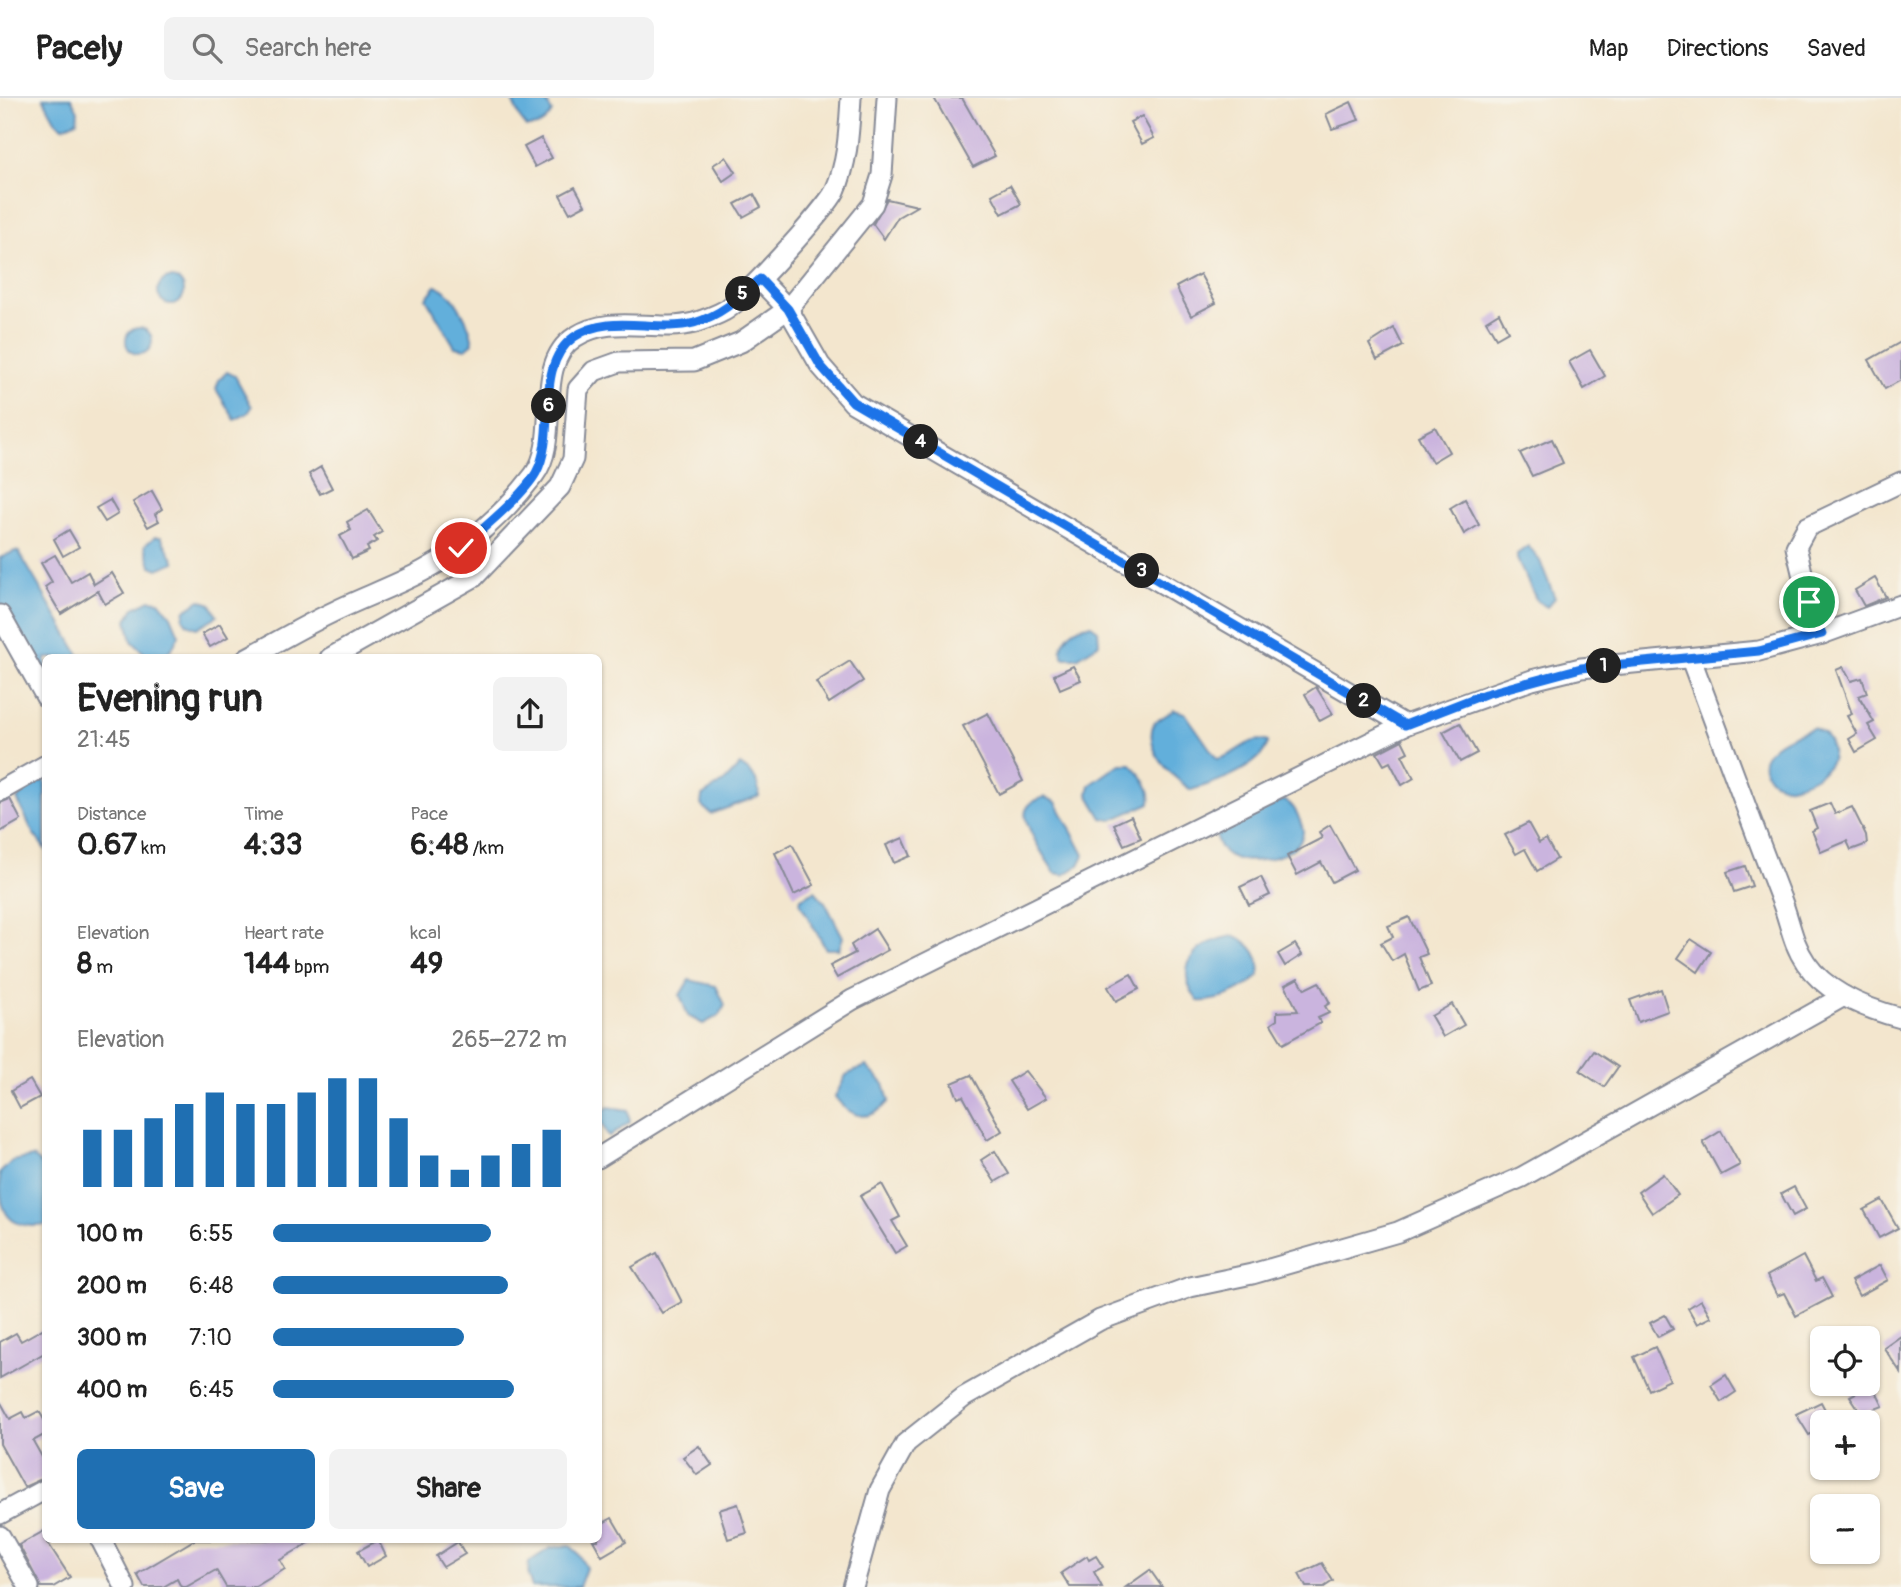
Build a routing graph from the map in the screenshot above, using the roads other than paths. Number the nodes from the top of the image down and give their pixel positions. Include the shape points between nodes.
1 (851, 98) edge
2 (887, 98) edge
3 (760, 279) junction
4 (788, 309) junction
5 (1901, 482) edge
6 (1901, 605) edge
7 (0, 615) edge
8 (1822, 634) junction
9 (254, 654) edge
10 (337, 654) edge
11 (1691, 659) junction
12 (42, 690) edge
13 (1405, 725) junction
14 (42, 767) edge
15 (0, 792) edge
16 (1844, 996) junction
17 (1901, 1018) edge
18 (602, 1156) edge
19 (42, 1491) edge
20 (0, 1514) edge
21 (0, 1536) edge
22 (103, 1543) edge
23 (29, 1587) edge
24 (125, 1587) edge
25 (853, 1587) edge

1 - 3 street via 846,159 834,194
2 - 4 street via 882,175 873,204
3 - 4 street
3 - 9 street via 725,311 692,323 604,324 573,337 558,357 550,387 548,432 536,472 507,505 461,548 422,572 330,613
4 - 10 street via 741,342 694,361 619,362 594,371 578,389 573,459 560,487 474,577
4 - 13 street via 820,365 853,402
5 - 8 street via 1807,527 1796,547
6 - 8 street
7 - 12 street
8 - 11 street via 1759,651
11 - 13 street via 1581,668 1485,694
11 - 16 street via 1794,942 1807,965
13 - 18 street via 852,1000
14 - 15 street
16 - 17 street
16 - 25 street via 1522,1177 1398,1232 1190,1287 1100,1320 964,1396 906,1443 880,1490
19 - 20 street
21 - 23 street
22 - 24 street

